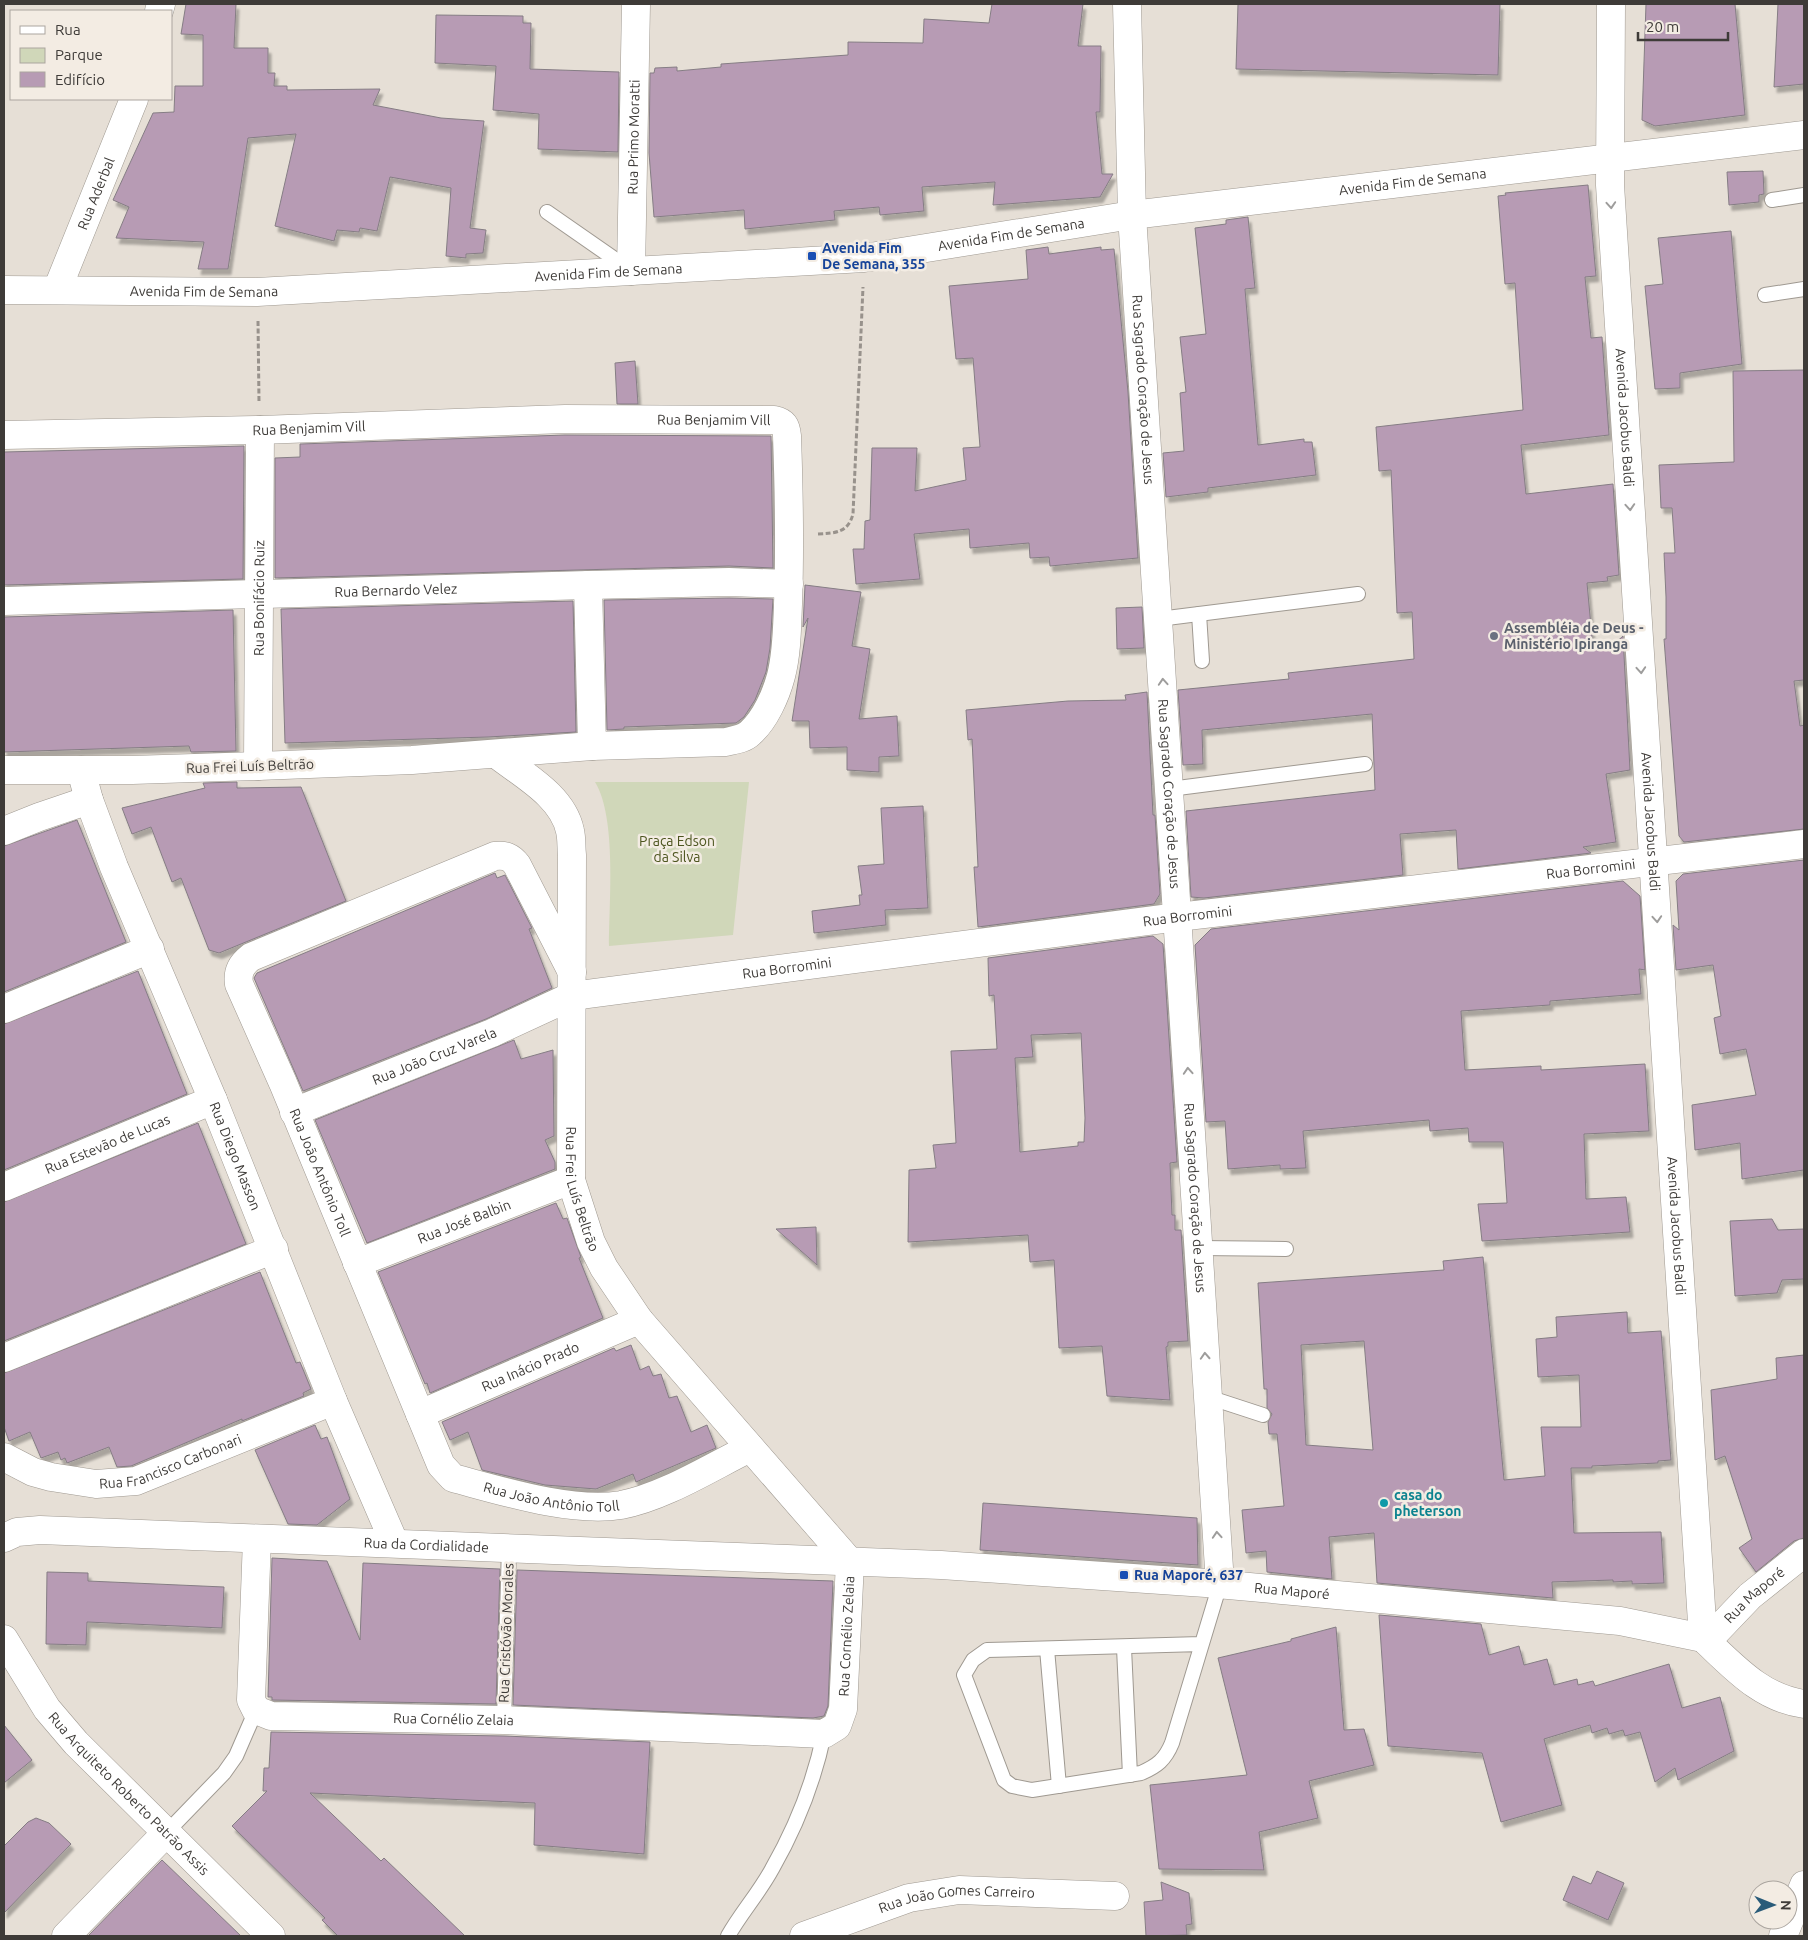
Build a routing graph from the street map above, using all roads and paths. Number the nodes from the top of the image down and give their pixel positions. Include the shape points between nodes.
1 (636, 4) edge
2 (1127, 4) edge
3 (1611, 4) edge
4 (134, 100) edge
5 (1804, 135) edge
6 (1609, 157) junction
7 (1804, 195) edge
8 (1772, 200) dead end
9 (547, 212) dead end
10 (1132, 215) junction
11 (864, 258) junction
12 (631, 271) junction
13 (1804, 289) edge
14 (4, 290) edge
15 (57, 290) junction
16 (257, 292) junction
17 (1765, 294) dead end
18 (260, 430) junction
19 (4, 435) edge
20 (790, 536) junction
21 (789, 584) junction
22 (588, 585) junction
23 (1358, 594) dead end
24 (259, 595) junction
25 (4, 601) edge
26 (1199, 614) junction
27 (1159, 619) junction
28 (1202, 661) dead end
29 (592, 746) junction
30 (496, 754) junction
31 (1365, 764) dead end
32 (258, 766) junction
33 (4, 770) edge
34 (81, 770) junction
35 (1170, 790) junction
36 (89, 800) junction
37 (4, 832) edge
38 (1804, 844) edge
39 (1653, 863) junction
40 (1178, 917) junction
41 (150, 949) junction
42 (572, 984) junction
43 (4, 1009) edge
44 (213, 1100) junction
45 (294, 1112) junction
46 (571, 1180) junction
47 (4, 1187) edge
48 (1199, 1248) junction
49 (274, 1249) junction
50 (1286, 1249) dead end
51 (356, 1263) junction
52 (639, 1320) junction
53 (4, 1358) edge
54 (1208, 1397) junction
55 (333, 1401) junction
56 (420, 1414) junction
57 (1262, 1415) dead end
58 (750, 1448) junction
59 (4, 1457) edge
60 (4, 1538) edge
61 (258, 1539) junction
62 (394, 1542) junction
63 (509, 1547) junction
64 (1804, 1553) edge
65 (850, 1562) junction
66 (1220, 1584) junction
67 (4, 1639) edge
68 (1705, 1639) junction
69 (1201, 1644) junction
70 (1124, 1648) junction
71 (1047, 1649) junction
72 (1804, 1704) edge
73 (256, 1710) junction
74 (504, 1720) junction
75 (824, 1734) junction
76 (1130, 1775) junction
77 (1058, 1786) junction
78 (166, 1833) junction
79 (1804, 1885) edge
80 (1116, 1896) dead end
81 (66, 1936) edge
82 (271, 1936) edge
83 (728, 1936) edge
84 (804, 1936) edge
85 (1783, 1936) edge

1 - 12 street, Rua Primo Moratti
2 - 10 street, Rua Sagrado Coração de Jesus
3 - 6 street, Avenida Jacobus Baldi
4 - 15 street, Rua Aderbal
5 - 6 street, Avenida Fim de Semana
6 - 10 street, Avenida Fim de Semana
6 -> 39 street, Avenida Jacobus Baldi
7 - 8 lane
9 - 12 lane
10 - 11 street, Avenida Fim de Semana
10 - 27 street, Rua Sagrado Coração de Jesus
11 - 12 street, Avenida Fim de Semana
11 - 20 path via 851,523 844,531 835,533
12 - 16 street, Avenida Fim de Semana
13 - 17 lane
14 - 15 street, Avenida Fim de Semana
15 - 16 street, Avenida Fim de Semana
16 - 18 path
18 - 19 street, Rua Benjamim Vill
18 - 20 street, Rua Benjamim Vill via 565,419 774,420 786,427
18 - 24 street, Rua Bonifácio Ruiz
20 - 21 street, Rua Benjamim Vill
21 - 22 street, Rua Bernardo Velez
21 - 29 street, Rua Benjamim Vill via 781,676 772,700 750,734 726,742
22 - 24 street, Rua Bernardo Velez
22 - 29 street
23 - 26 lane
24 - 25 street, Rua Bernardo Velez
24 - 32 street, Rua Bonifácio Ruiz
26 - 27 lane
26 - 28 lane
35 -> 27 street, Rua Sagrado Coração de Jesus
29 - 30 street, Rua Frei Luís Beltrão
30 - 32 street, Rua Frei Luís Beltrão
30 - 42 street, Rua Frei Luís Beltrão via 559,806 570,830
31 - 35 lane
32 - 34 street, Rua Frei Luís Beltrão
33 - 34 street, Rua Frei Luís Beltrão
34 - 36 street, Rua Diego Masson
35 - 40 street, Rua Sagrado Coração de Jesus
36 - 37 street
36 - 41 street, Rua Diego Masson
38 - 39 street, Rua Borromini
39 - 40 street, Rua Borromini
39 -> 68 street, Avenida Jacobus Baldi
40 - 42 street, Rua Borromini
48 -> 40 street, Rua Sagrado Coração de Jesus
41 - 43 street
41 - 44 street, Rua Diego Masson
42 - 45 street, Rua João Cruz Varela via 492,1033
42 - 45 street, Rua João Antônio Toll via 517,865 503,855 251,957 240,969 239,984
42 - 46 street, Rua Frei Luís Beltrão
44 - 47 street, Rua Estevão de Lucas
44 - 49 street, Rua Diego Masson
45 - 51 street, Rua João Antônio Toll
46 - 51 street, Rua José Balbin
46 - 52 street, Rua Frei Luís Beltrão via 591,1242 604,1268
48 - 50 lane
54 -> 48 street, Rua Sagrado Coração de Jesus
49 - 53 street
49 - 55 street, Rua Diego Masson
51 - 56 street, Rua João Antônio Toll
52 - 56 street, Rua Inácio Prado
52 - 58 street, Rua Frei Luís Beltrão
54 - 57 lane
66 -> 54 street, Rua Sagrado Coração de Jesus
55 - 59 street, Rua Francisco Carbonari via 136,1481 96,1484 51,1477
55 - 62 street, Rua Diego Masson
56 - 58 street, Rua João Antônio Toll via 441,1465 453,1478 518,1496 585,1506 621,1505 651,1497
58 - 65 street, Rua Frei Luís Beltrão
60 - 61 street, Rua da Cordialidade via 17,1532 40,1530
61 - 62 street, Rua da Cordialidade
61 - 73 street via 251,1700
62 - 63 street, Rua da Cordialidade
63 - 65 street, Rua da Cordialidade
63 - 74 lane, Rua Cristóvão Morales
64 - 68 street, Rua Maporé via 1750,1596
65 - 66 street, Rua Maporé
65 - 75 street, Rua Cornélio Zelaia via 844,1709 837,1726
66 - 68 street, Rua Maporé via 1620,1620
66 - 69 lane
67 - 78 street, Rua Arquiteto Roberto Patrão Assis via 47,1709 76,1743
68 - 72 street via 1759,1688 1789,1702
69 - 70 lane
69 - 76 lane via 1166,1757 1155,1767
70 - 71 lane
70 - 76 lane
71 - 77 lane
71 - 77 lane via 987,1650 973,1660 964,1675 1004,1780 1022,1790
73 - 74 street, Rua Cornélio Zelaia via 271,1716
73 - 78 lane via 236,1756 224,1774
74 - 75 street, Rua Cornélio Zelaia
75 - 83 lane via 818,1766 791,1833 772,1870
76 - 77 lane
78 - 81 street
78 - 82 street, Rua Arquiteto Roberto Patrão Assis
79 - 85 street
80 - 84 street, Rua João Gomes Carreiro via 960,1890 910,1898

